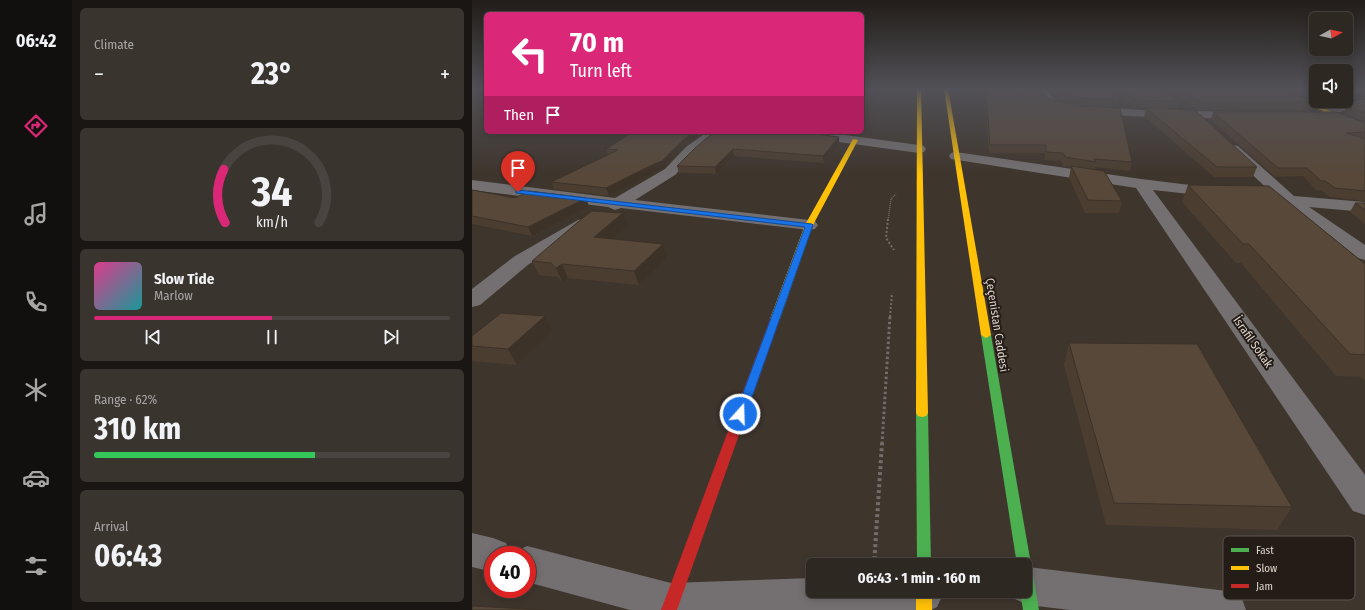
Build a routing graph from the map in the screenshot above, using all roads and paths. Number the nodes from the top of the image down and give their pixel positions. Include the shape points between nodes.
1 (919, 117) edge
2 (950, 117) edge
3 (1199, 117) edge
4 (1341, 117) edge
5 (1365, 128) edge
6 (1213, 131) edge
7 (712, 134) edge
8 (810, 134) edge
9 (855, 140) junction
10 (1225, 141) edge
11 (902, 147) junction
12 (919, 149) junction
13 (956, 156) junction
14 (1141, 184) junction
15 (472, 185) edge
16 (1289, 200) junction
17 (618, 203) junction
18 (1365, 206) edge
19 (810, 225) junction
20 (895, 252) dead end
21 (1365, 254) edge
22 (892, 291) dead end
23 (472, 300) edge
24 (1365, 501) edge
25 (472, 550) edge
26 (484, 553) edge
27 (874, 558) edge
28 (924, 558) edge
29 (1023, 558) edge
30 (536, 567) edge
31 (1032, 584) edge
32 (806, 597) edge
33 (670, 606) edge
34 (1227, 610) edge

1 - 12 main road
2 - 13 main road, Çeçenistan Caddesi
3 - 6 street
4 - 5 main road
7 - 17 street via 691,150 670,172
8 - 9 street
9 - 11 street
9 - 19 main road
10 - 16 street
11 - 12 street
11 - 20 path via 899,191 891,199 886,238
12 - 28 main road
13 - 14 street
13 - 29 main road, Çeçenistan Caddesi
14 - 16 street
14 - 24 street, İsrafil Sokak
15 - 17 street
16 - 18 street
16 - 21 street
17 - 19 street
17 - 23 street via 522,260
19 - 33 main road
22 - 27 path
25 - 26 street
30 - 33 street
31 - 34 street
32 - 33 street

